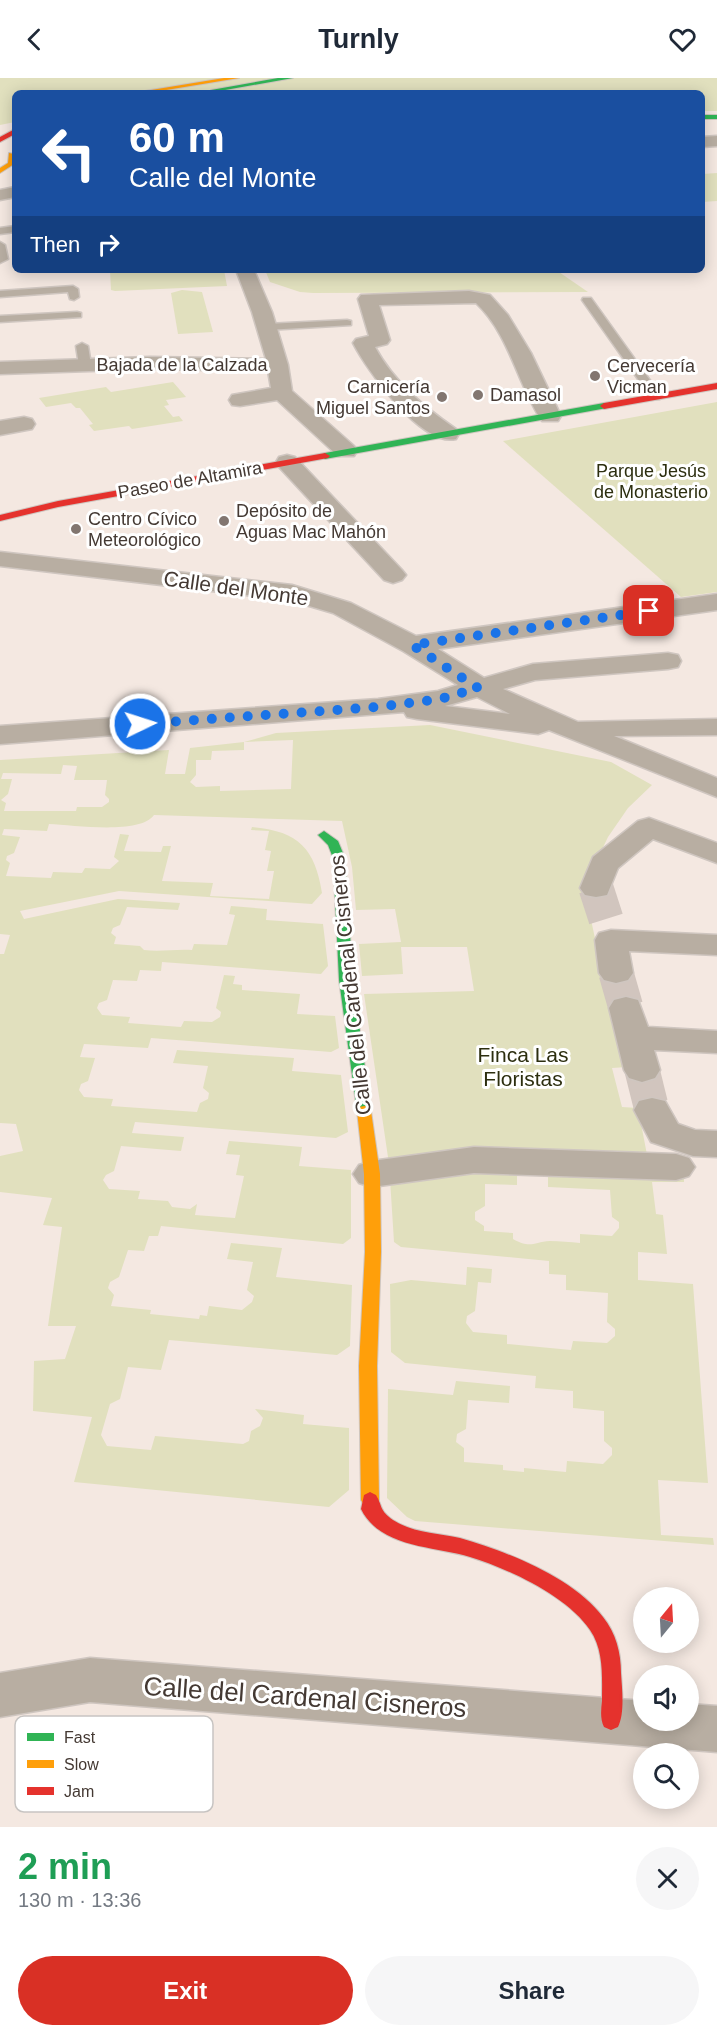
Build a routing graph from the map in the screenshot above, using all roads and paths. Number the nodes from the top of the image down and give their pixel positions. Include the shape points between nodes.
1 (236, 78) edge
2 (290, 78) edge
3 (156, 90) edge
4 (212, 90) edge
5 (12, 137) edge
6 (5, 150) edge
7 (0, 171) edge
8 (0, 245) edge
9 (0, 260) edge
10 (247, 273) edge
11 (0, 294) edge
12 (74, 297) dead end
13 (588, 300) dead end
14 (77, 316) dead end
15 (0, 319) edge
16 (347, 323) dead end
17 (267, 327) junction
18 (278, 365) junction
19 (51, 367) junction
20 (0, 368) edge
21 (0, 376) edge
22 (717, 386) edge
23 (282, 393) junction
24 (656, 397) junction
25 (240, 400) dead end
26 (549, 416) junction
27 (24, 424) dead end
28 (0, 428) edge
29 (448, 434) junction
30 (346, 451) junction
31 (287, 462) junction
32 (58, 504) junction
33 (0, 508) edge
34 (0, 518) edge
35 (0, 559) edge
36 (393, 575) dead end
37 (717, 602) edge
38 (672, 607) junction
39 (717, 628) edge
40 (412, 645) junction
41 (668, 661) dead end
42 (490, 695) junction
43 (378, 707) junction
44 (455, 716) junction
45 (717, 727) edge
46 (565, 728) junction
47 (0, 735) edge
48 (717, 740) edge
49 (710, 785) edge
50 (324, 835) dead end
51 (717, 854) edge
52 (596, 888) tunnel mouth
53 (717, 945) edge
54 (616, 973) tunnel mouth
55 (634, 1039) dead end
56 (717, 1042) edge
57 (652, 1110) tunnel mouth
58 (717, 1144) edge
59 (675, 1167) dead end
60 (372, 1174) junction
61 (0, 1695) edge
62 (611, 1721) junction
63 (717, 1729) edge

1 - 3 main road
2 - 4 main road
5 - 6 main road
6 - 7 main road via 11,164
8 - 9 lane
10 - 17 street, Bajada de la Calzada
11 - 12 lane via 73,289
13 - 24 lane
14 - 15 lane
16 - 17 lane
17 - 18 street, Bajada de la Calzada
18 - 19 street, Bajada de la Calzada via 84,356
18 - 23 street, Bajada de la Calzada
19 - 20 street, Bajada de la Calzada
19 - 21 street, Bajada de la Calzada
22 - 24 main road, Paseo de Altamira
23 - 25 street, Bajada de la Calzada
23 - 30 street, Bajada de la Calzada
24 - 26 main road, Paseo de Altamira
26 - 29 main road, Paseo de Altamira
26 - 29 street via 524,359 482,299 368,299 380,340 363,343 374,366 395,390
27 - 28 street
29 - 30 main road, Paseo de Altamira
30 - 31 main road, Paseo de Altamira
31 - 32 main road, Paseo de Altamira
31 - 36 street, Paseo de Altamira
32 - 33 main road, Paseo de Altamira
32 - 34 main road, Paseo de Altamira
35 - 40 street, Calle del Monte via 292,593 342,608
37 - 38 street
38 - 39 street
38 - 40 street
40 - 42 street, Calle del Monte
41 - 42 street via 533,672
42 - 43 street
42 - 44 street via 480,712
42 - 46 street, Calle del Monte
43 - 44 street
43 - 47 street
44 - 46 street
45 - 46 street
46 - 49 street, Calle del Monte
48 - 49 street via 701,754 698,767
50 - 60 main road, Calle del Cardenal Cisneros via 334,844 339,858 346,980
51 - 52 street via 649,826 604,864
53 - 54 street via 608,929
55 - 56 street
57 - 58 street via 664,1133 693,1143
59 - 60 street via 474,1160
60 - 62 main road, Calle del Cardenal Cisneros via 370,1509 377,1522 393,1530 461,1546 558,1587 603,1631 610,1656
61 - 62 street, Calle del Cardenal Cisneros via 90,1680
62 - 63 street, Calle del Cardenal Cisneros

